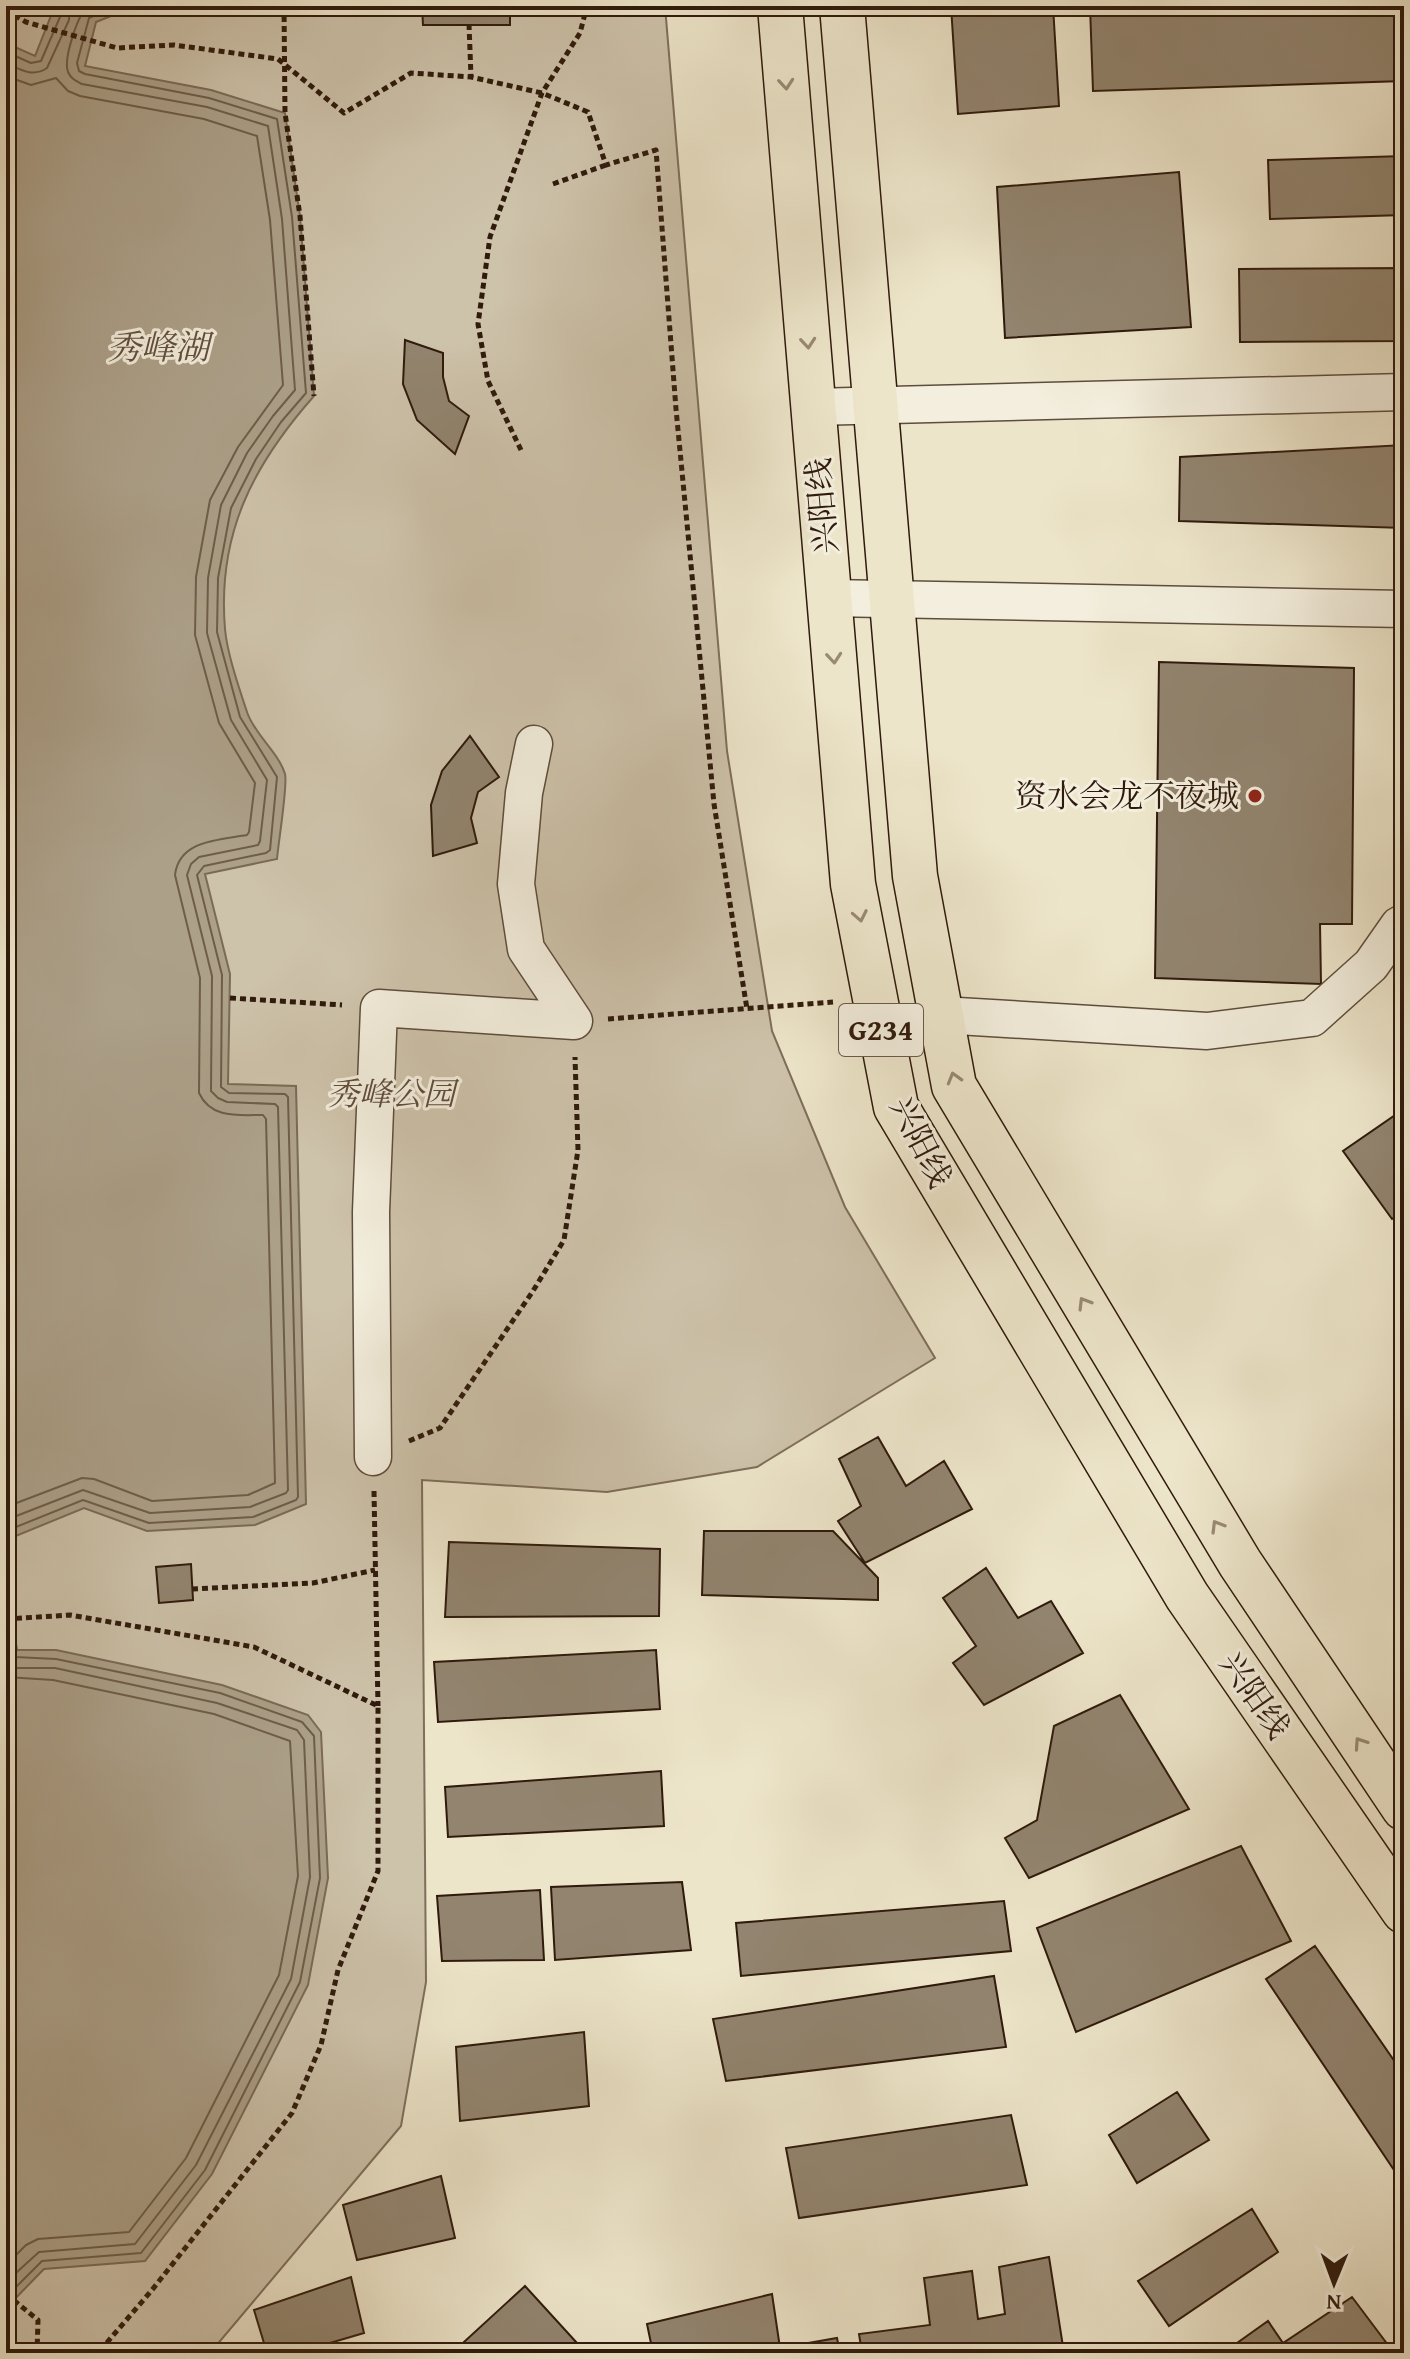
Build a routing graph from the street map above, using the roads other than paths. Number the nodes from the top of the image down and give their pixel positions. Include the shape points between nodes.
1 (780, 6) edge
2 (842, 6) edge
3 (1404, 392) edge
4 (876, 404) junction
5 (813, 407) junction
6 (829, 598) junction
7 (892, 599) junction
8 (1404, 609) edge
9 (534, 744) dead end
10 (1404, 923) edge
11 (941, 1015) junction
12 (373, 1457) road end
13 (1404, 1808) edge
14 (1404, 1911) edge

1 -> 5 highway, 兴阳线 / G234
2 - 4 highway, 兴阳线 / G234
3 - 4 street
4 - 5 street
4 - 7 highway, 兴阳线 / G234
5 - 6 highway, 兴阳线 / G234
6 - 7 street
6 -> 14 highway, 兴阳线 / G234 via 853,884 896,1107 1187,1596
7 - 8 street
7 - 11 highway, 兴阳线 / G234 via 915,876
9 - 12 street via 516,884 526,949 574,1021 379,1008 371,1212
10 - 11 street via 1371,965 1312,1018 1207,1031
13 -> 11 highway, 兴阳线 / G234 via 1240,1563 954,1086

